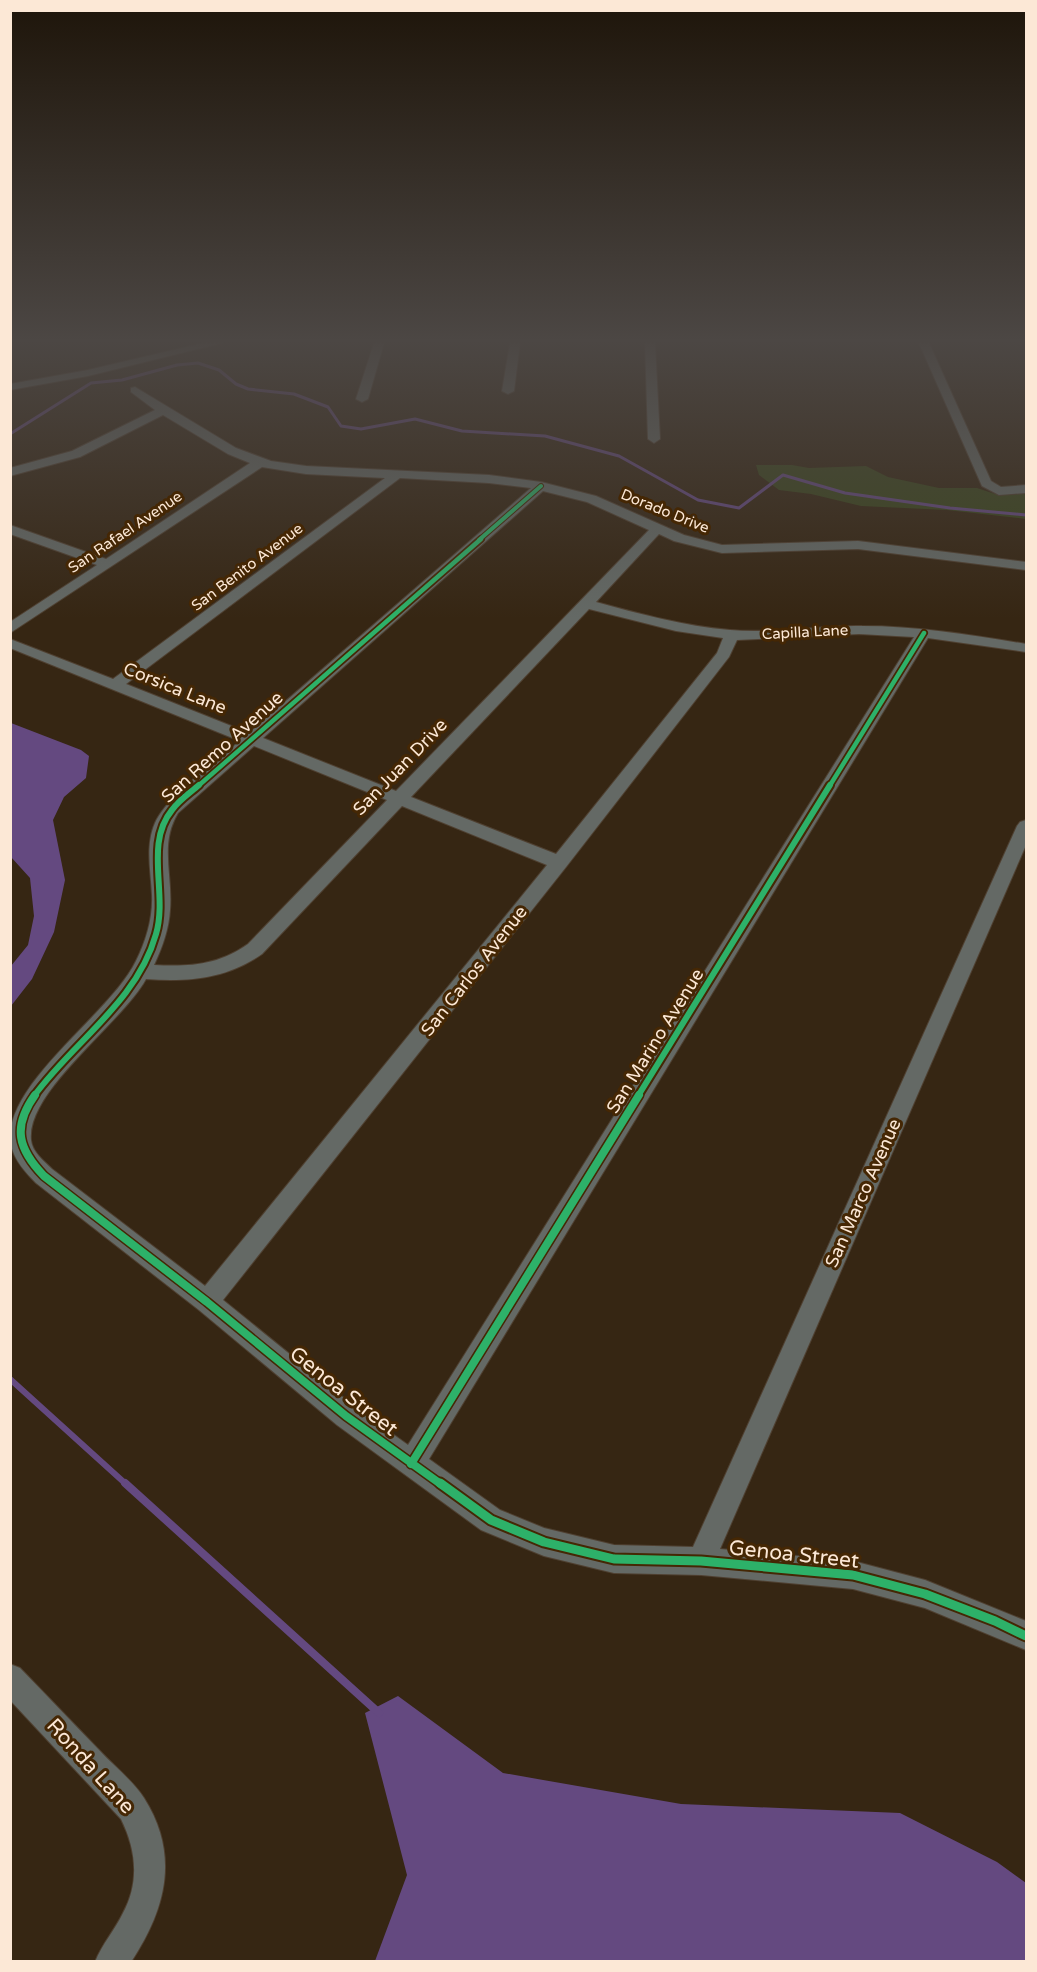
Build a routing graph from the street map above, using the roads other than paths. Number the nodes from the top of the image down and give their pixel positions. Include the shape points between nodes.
1 (115, 435) edge
2 (205, 435) edge
3 (654, 435) edge
4 (964, 435) edge
5 (654, 439) dead end
6 (259, 463) junction
7 (10, 471) edge
8 (398, 474) junction
9 (541, 486) junction
10 (1026, 489) edge
11 (658, 528) junction
12 (10, 529) edge
13 (107, 564) junction
14 (1026, 566) edge
15 (585, 603) junction
16 (10, 629) edge
17 (924, 633) junction
18 (732, 635) junction
19 (10, 643) edge
20 (1026, 648) edge
21 (114, 685) junction
22 (250, 740) junction
23 (397, 798) junction
24 (1026, 826) edge
25 (560, 863) junction
26 (142, 971) junction
27 (20, 1127) joint
28 (207, 1302) junction
29 (411, 1464) junction
30 (700, 1561) junction
31 (1026, 1633) edge
32 (10, 1678) edge
33 (111, 1962) edge

1 - 7 street via 62,458
2 - 6 street, Dorado Drive
3 - 5 street
4 - 10 street via 986,483 1006,491
6 - 8 street, Dorado Drive via 306,470
6 - 13 street, San Rafael Avenue
8 - 9 street, Dorado Drive
8 - 21 street, San Benito Avenue
9 - 11 street, Dorado Drive via 591,499
9 - 22 street, San Remo Avenue
11 - 14 street, Dorado Drive via 694,543 722,549 858,545
11 - 15 street, San Juan Drive
12 - 13 street
13 - 16 street, San Rafael Avenue
15 - 18 street, Capilla Lane via 664,624
15 - 23 street, San Juan Drive
17 - 18 street, Capilla Lane via 859,630
17 - 20 street, Capilla Lane
17 - 29 street, San Marino Avenue
18 - 25 street, San Carlos Avenue via 724,654
19 - 21 street, Corsica Lane
21 - 22 street, Corsica Lane
22 - 23 street, Corsica Lane
22 - 26 street, San Remo Avenue via 180,802 162,825 157,848 160,920
23 - 25 street, Corsica Lane
23 - 26 street, San Juan Drive via 244,957 201,973
24 - 30 street, San Marco Avenue
25 - 28 street, San Carlos Avenue
26 - 27 street, San Remo Avenue via 117,1005 43,1085 29,1104
27 - 28 street, Genoa Street via 23,1149 44,1176
28 - 29 street, Genoa Street
29 - 30 street, Genoa Street via 491,1520 544,1542 614,1559
30 - 31 street, Genoa Street via 853,1575 925,1594
32 - 33 street, Ronda Lane via 132,1808 144,1829 150,1847 150,1883 138,1920

